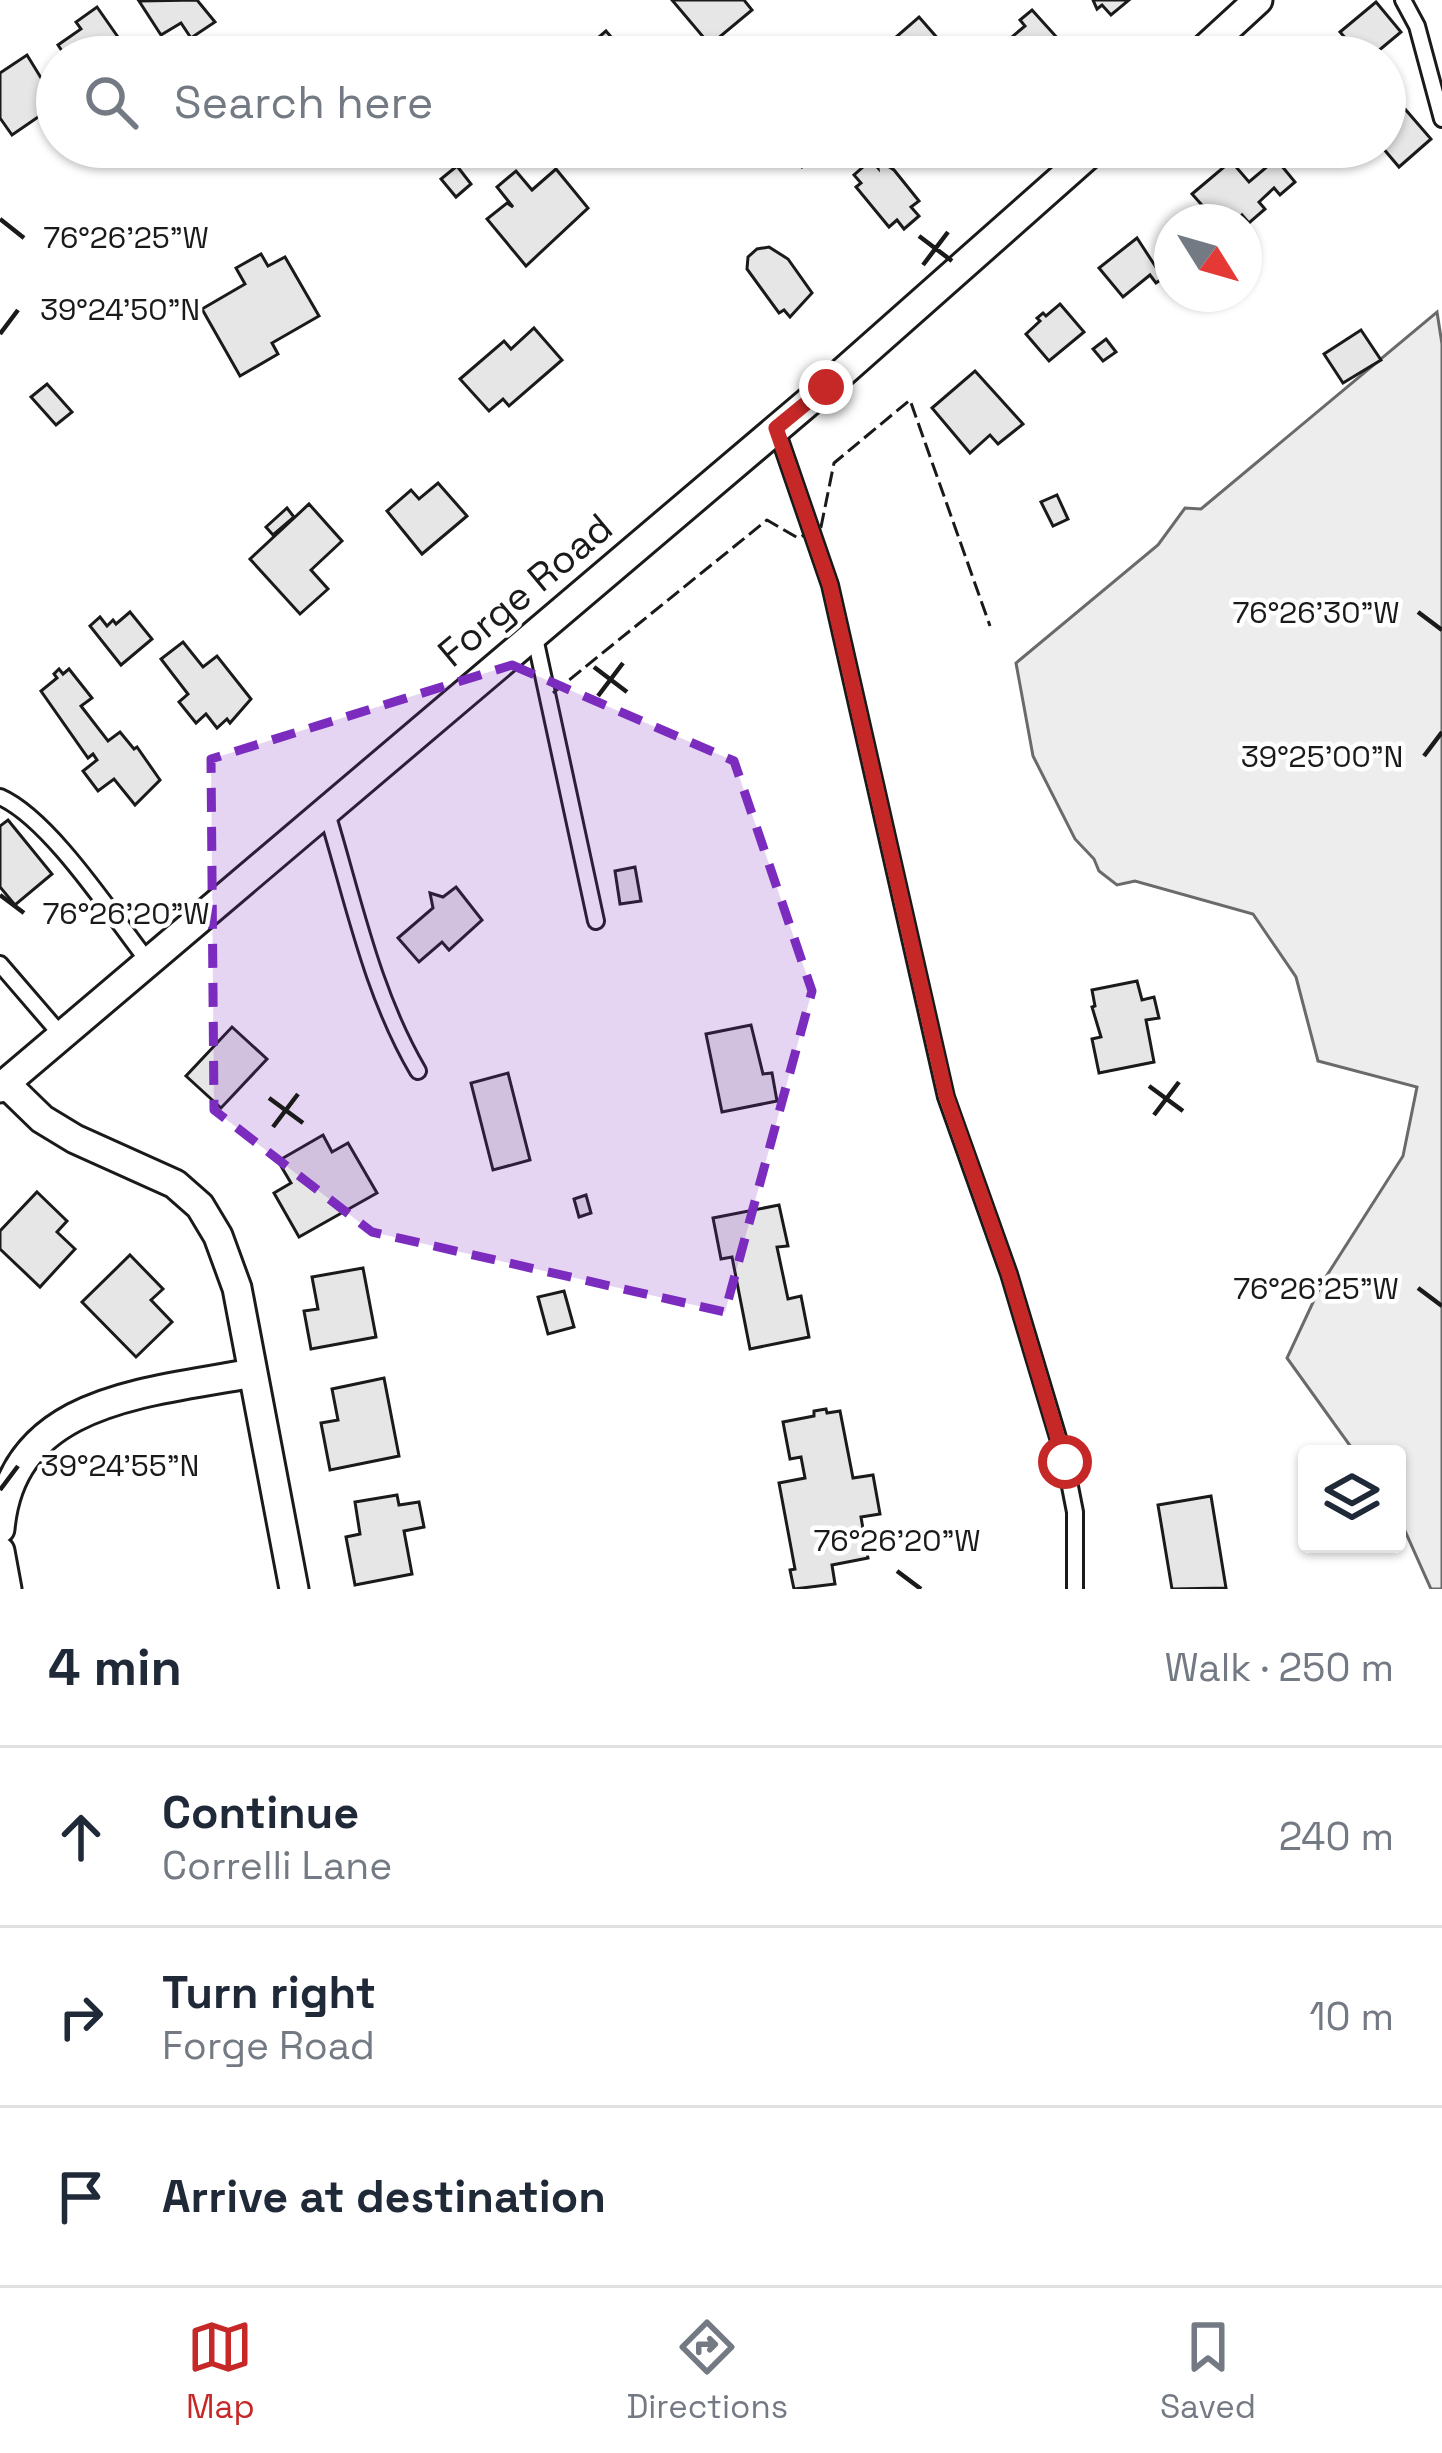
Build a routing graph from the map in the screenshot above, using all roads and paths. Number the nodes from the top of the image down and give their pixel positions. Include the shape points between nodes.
1 (1258, 0) edge
2 (1402, 0) edge
3 (1219, 36) edge
4 (1442, 119) edge
5 (1073, 168) edge
6 (776, 428) junction
7 (534, 633) junction
8 (0, 797) edge
9 (326, 810) junction
10 (596, 921) dead end
11 (148, 960) junction
12 (0, 964) edge
13 (62, 1036) junction
14 (418, 1071) dead end
15 (3, 1085) edge
16 (252, 1373) junction
17 (0, 1529) edge
18 (0, 1551) edge
19 (8, 1589) edge
20 (295, 1589) edge
21 (1075, 1589) edge

1 - 3 street
2 - 4 lane
5 - 6 street, Forge Road
6 - 7 street, Forge Road
6 - 21 lane via 830,585 946,1096 1065,1462 1075,1512
7 - 9 street, Forge Road
7 - 10 lane
8 - 11 lane via 52,840
9 - 11 street, Forge Road
9 - 14 lane via 372,968
11 - 13 street, Forge Road
12 - 13 lane
13 - 15 street, Forge Road
15 - 16 street via 58,1129 175,1184 200,1206 237,1288
16 - 17 street via 87,1409 49,1430 10,1482
16 - 20 street
18 - 19 street

